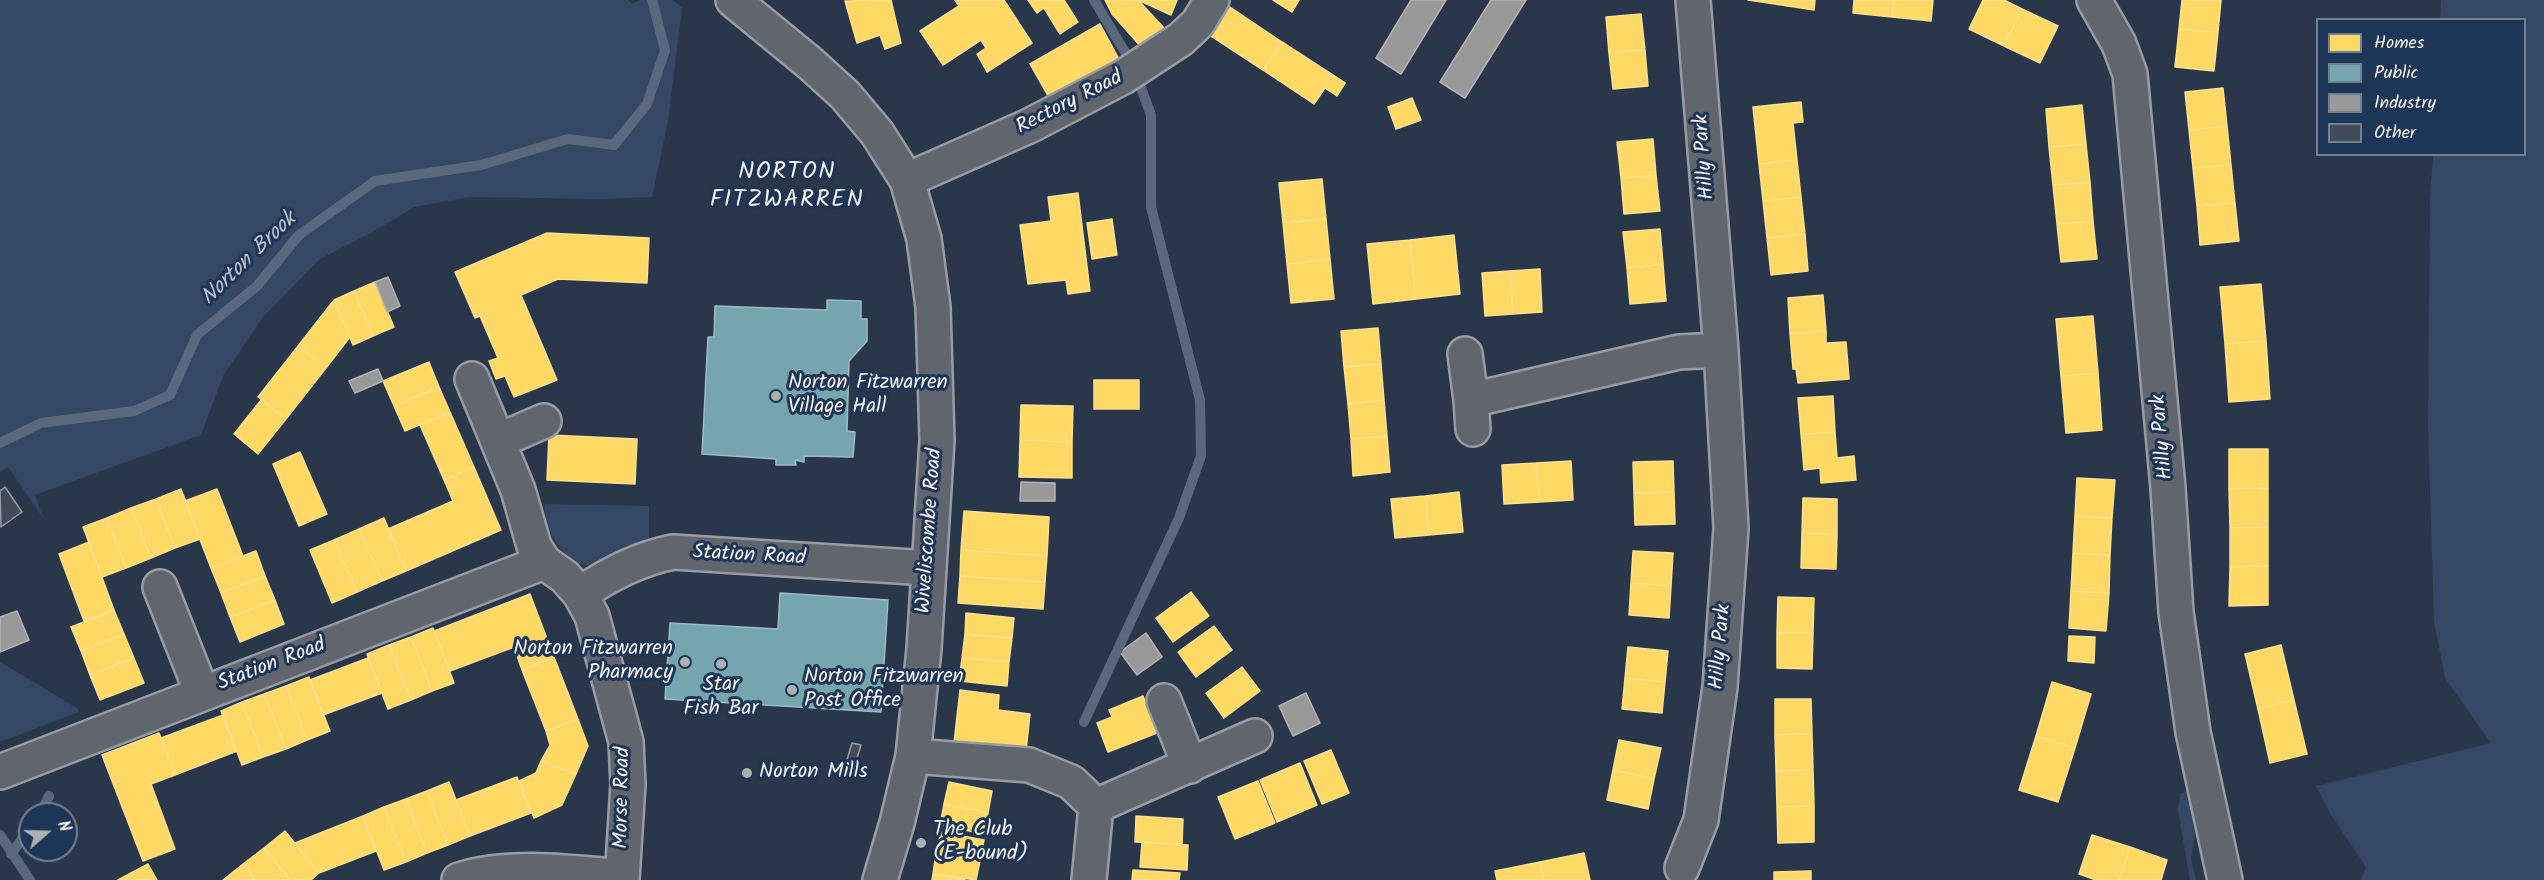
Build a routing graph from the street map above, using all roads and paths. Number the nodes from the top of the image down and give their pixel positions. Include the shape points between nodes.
1 (733, 0) edge
2 (1212, 0) edge
3 (1693, 0) edge
4 (2094, 0) edge
5 (907, 180) junction
6 (1721, 350) junction
7 (1465, 354) dead end
8 (472, 379) dead end
9 (544, 421) dead end
10 (498, 441) junction
11 (544, 562) junction
12 (929, 567) junction
13 (160, 587) dead end
14 (580, 594) junction
15 (202, 693) junction
16 (1164, 701) dead end
17 (1255, 736) dead end
18 (913, 756) junction
19 (1190, 766) junction
20 (0, 772) edge
21 (1095, 806) junction
22 (1681, 876) edge
23 (622, 879) edge
24 (459, 880) edge
25 (879, 880) edge
26 (1089, 880) edge
27 (2225, 880) edge

1 - 5 street, Wiveliscombe Road via 845,95 877,133
2 - 5 street, Rectory Road via 1198,23 1181,39 1123,77 1029,126
3 - 6 street, Hilly Park
4 - 27 street, Hilly Park via 2119,44 2130,74 2176,612 2193,732
5 - 12 street, Wiveliscombe Road via 924,239 933,307 937,440
6 - 7 street via 1679,352 1472,415
6 - 22 street, Hilly Park via 1731,528 1720,687 1701,820
8 - 10 street
9 - 10 street
10 - 11 street via 518,490 534,546
11 - 14 street, Morse Road
11 - 15 street, Station Road
12 - 14 street, Station Road via 673,552 625,567
12 - 18 street, Wiveliscombe Road
13 - 15 street
14 - 23 street, Morse Road via 592,616 626,742 628,784
15 - 20 street, Station Road
16 - 19 street
17 - 19 street
18 - 21 street via 1029,765 1071,782
18 - 25 street, Wiveliscombe Road
19 - 21 street
21 - 26 street
23 - 24 street, Morse Road via 533,871 479,874

